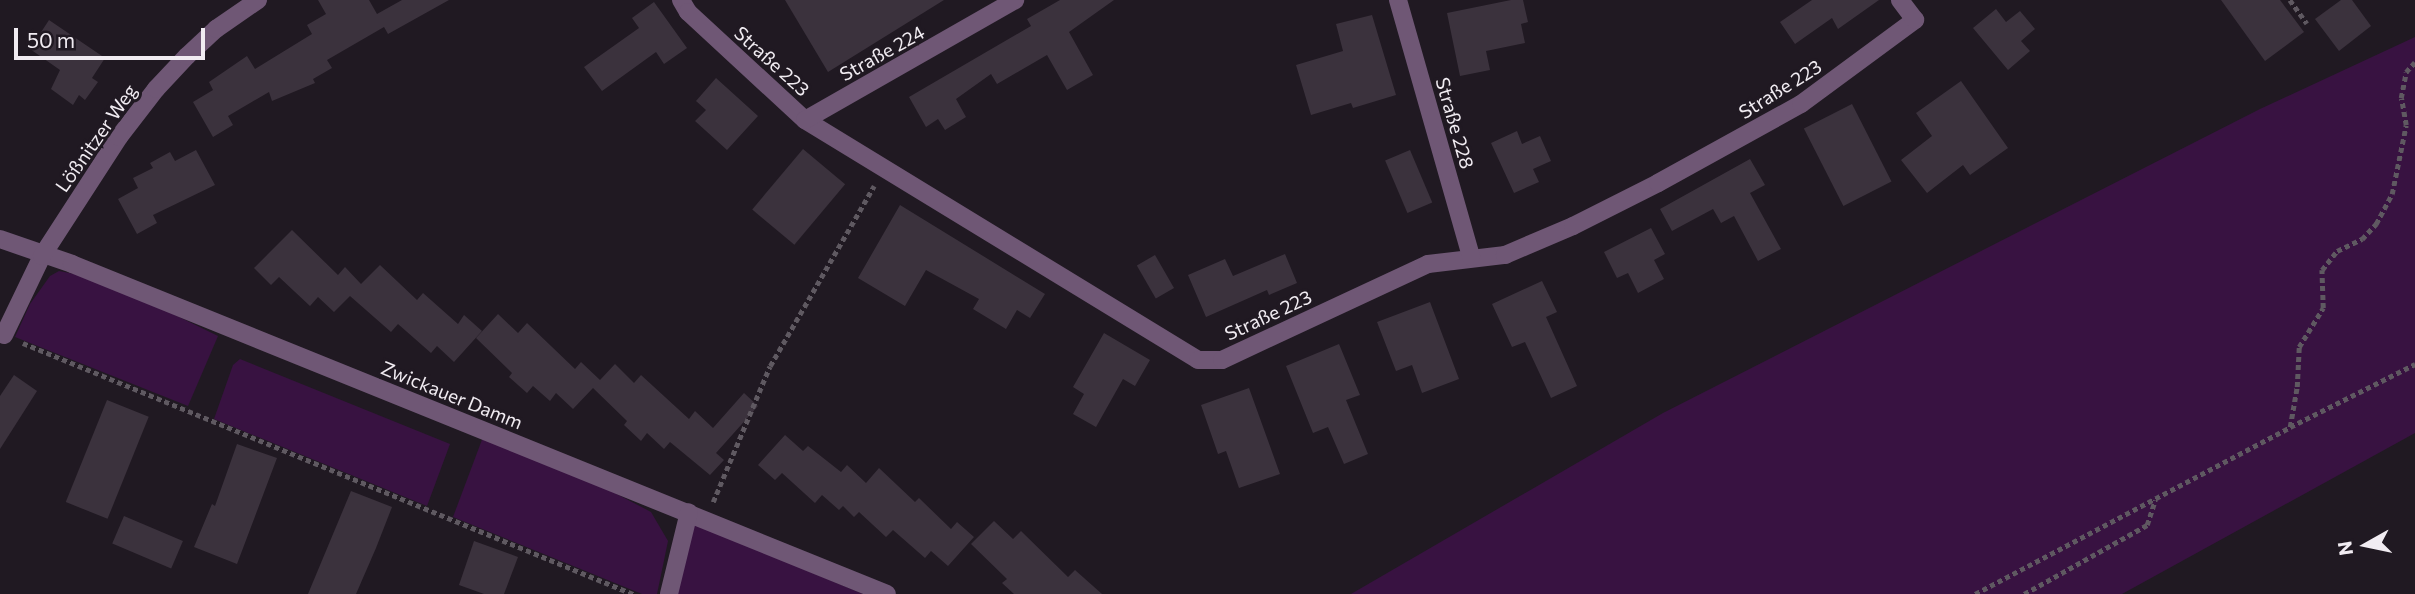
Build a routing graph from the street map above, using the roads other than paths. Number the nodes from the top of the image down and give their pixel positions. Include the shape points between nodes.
1 (258, 0) edge
2 (681, 0) edge
3 (1015, 0) edge
4 (1398, 0) edge
5 (1900, 0) edge
6 (805, 120) junction
7 (0, 239) edge
8 (42, 256) junction
9 (1471, 257) junction
10 (4, 335) road end
11 (689, 512) junction
12 (669, 594) edge
13 (887, 594) edge

1 - 8 street, Lößnitzer Weg via 216,29 156,89
2 - 6 street, Straße 223 via 688,12
3 - 6 street, Straße 224
4 - 9 street, Straße 228
5 - 9 street, Straße 223 via 1915,20 1801,104 1573,226 1505,255
6 - 9 street, Straße 223 via 1198,360 1222,360 1428,264
7 - 8 street, Zwickauer Damm
8 - 10 street, Lößnitzer Weg
8 - 11 street, Zwickauer Damm via 72,264
11 - 12 street
11 - 13 street, Zwickauer Damm

